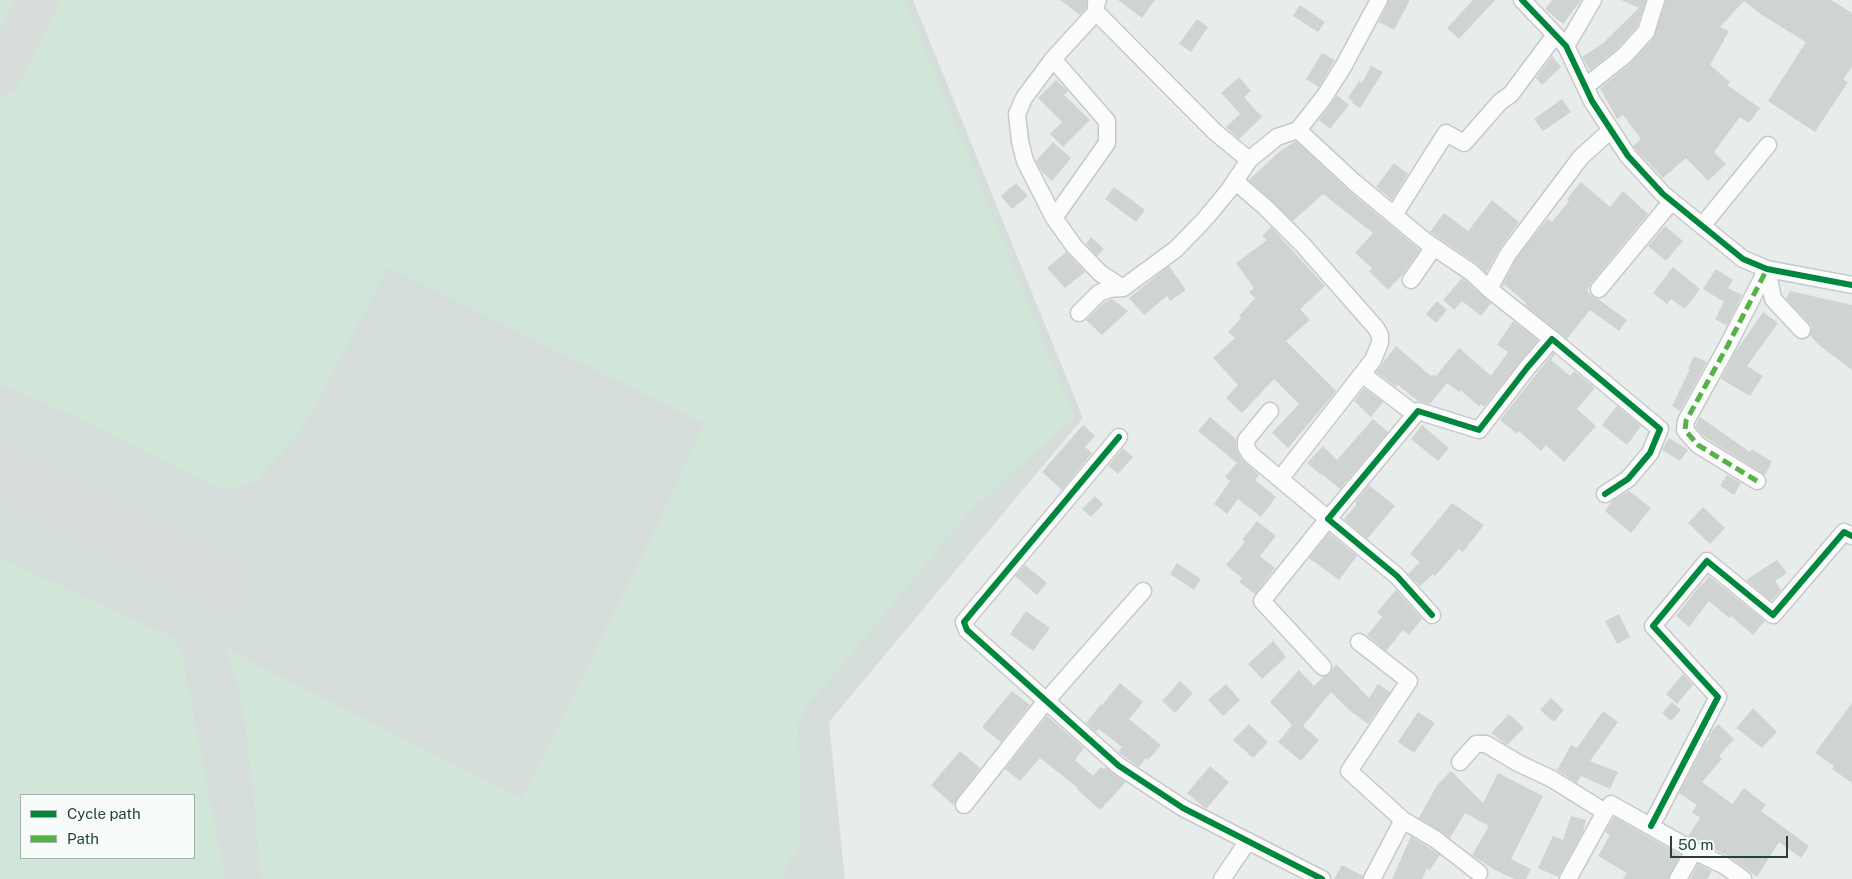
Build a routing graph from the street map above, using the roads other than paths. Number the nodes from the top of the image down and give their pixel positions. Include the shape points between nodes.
1 (1379, 0) edge
2 (1522, 0) edge
3 (1593, 0) edge
4 (1656, 0) edge
5 (1097, 6) edge
6 (1560, 40) junction
7 (1053, 60) junction
8 (1586, 86) junction
9 (1298, 130) junction
10 (1611, 130) junction
11 (1768, 145) dead end
12 (1249, 160) junction
13 (1236, 182) junction
14 (1672, 201) junction
15 (1394, 215) junction
16 (1054, 218) junction
17 (1702, 226) junction
18 (1434, 247) junction
19 (1767, 269) junction
20 (1411, 280) dead end
21 (1852, 285) edge
22 (1123, 288) junction
23 (1489, 289) junction
24 (1599, 289) dead end
25 (1079, 312) dead end
26 (1802, 330) dead end
27 (1552, 339) junction
28 (1362, 374) junction
29 (1270, 411) dead end
30 (1415, 414) junction
31 (1119, 437) dead end
32 (1280, 480) junction
33 (1757, 481) dead end
34 (1605, 494) dead end
35 (1328, 519) junction
36 (1852, 536) edge
37 (1143, 590) dead end
38 (1432, 616) dead end
39 (1359, 642) dead end
40 (1323, 667) dead end
41 (1046, 701) junction
42 (1460, 762) dead end
43 (964, 805) dead end
44 (1605, 812) junction
45 (1403, 820) junction
46 (1650, 826) junction
47 (1248, 841) junction
48 (1694, 852) junction
49 (1480, 877) edge
50 (1222, 879) edge
51 (1322, 879) edge
52 (1372, 879) edge
53 (1568, 879) edge
54 (1678, 879) edge
55 (1743, 879) edge

1 - 9 street via 1338,75
2 - 6 street
3 - 6 street
4 - 8 street via 1646,32 1624,56
5 - 7 street
5 - 12 street via 1215,132
6 - 8 street
6 - 15 street via 1464,143 1446,132
7 - 16 street via 1024,98 1017,114 1025,162
7 - 16 street via 1107,121 1108,131 1108,143
8 - 10 street
9 - 12 street via 1277,136
9 - 15 street
10 - 14 street via 1628,156
10 - 23 street via 1581,157 1508,254
11 - 17 street
12 - 13 street
13 - 22 street via 1176,249
13 - 28 street via 1302,244 1376,328 1380,343
14 - 17 street
14 - 24 street
15 - 18 street
16 - 22 street via 1074,246 1100,273
17 - 19 street via 1743,259
18 - 20 street
18 - 23 street via 1471,272
19 - 21 street
19 - 26 street via 1773,299
19 - 33 street via 1686,421 1685,430 1698,445
22 - 25 street via 1099,293
23 - 27 street
27 - 30 street via 1479,430 1418,411
27 - 34 street via 1660,430 1650,453 1628,479
28 - 30 street
28 - 32 street
29 - 32 street via 1246,440 1246,447
30 - 35 street
31 - 41 street via 964,622 967,630
32 - 35 street
35 - 38 street via 1397,576
35 - 40 street via 1262,601
36 - 46 street via 1844,532 1773,615 1708,561 1653,626 1718,697
37 - 41 street
39 - 45 street via 1409,680 1349,771
41 - 43 street
41 - 47 street via 1119,766 1183,808
42 - 44 street via 1476,744 1486,744
44 - 46 street via 1611,804
44 - 53 street
45 - 49 street via 1435,839
45 - 52 street
46 - 48 street
47 - 50 street
47 - 51 street
48 - 54 street
48 - 55 street via 1725,866

